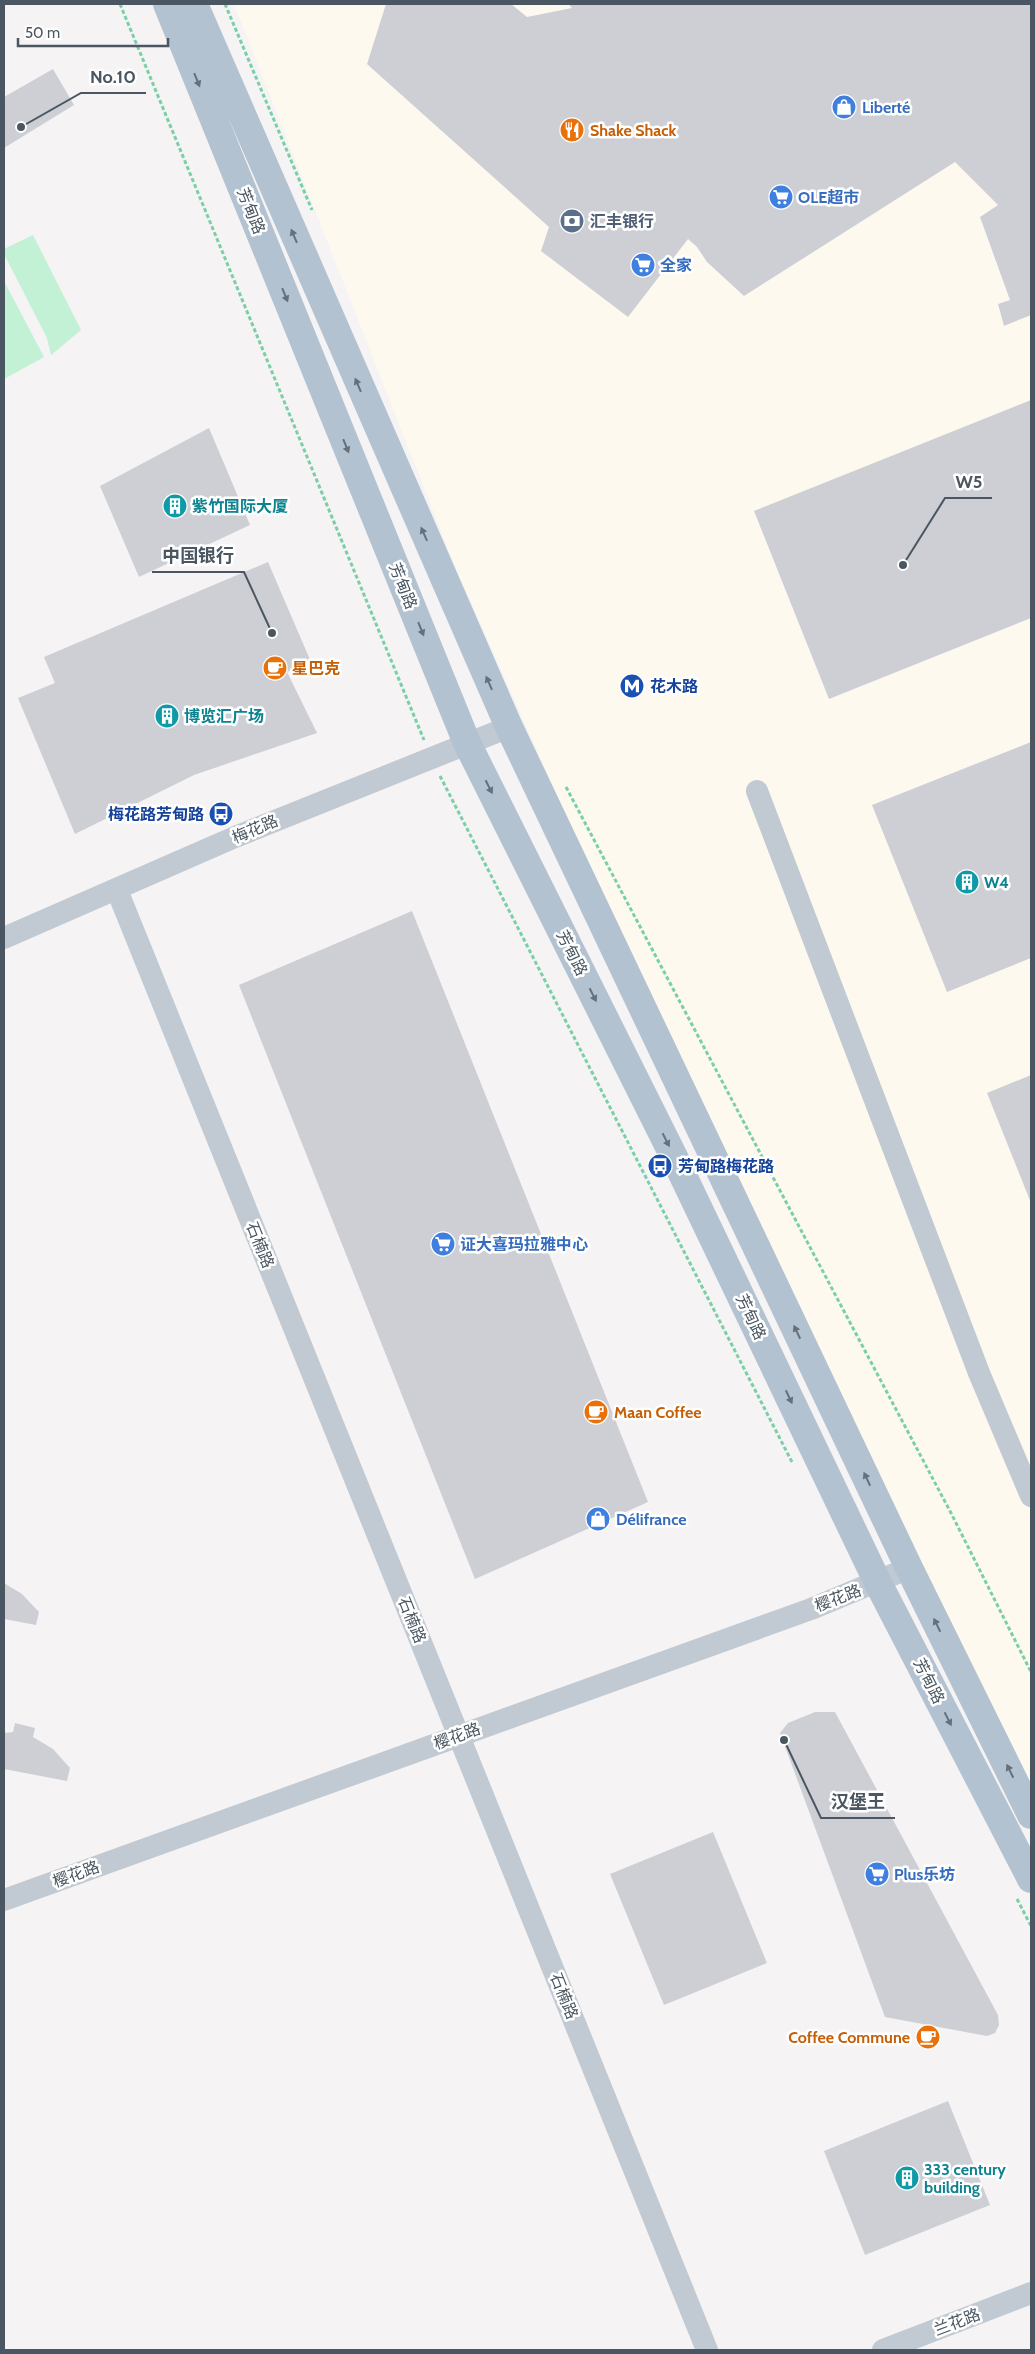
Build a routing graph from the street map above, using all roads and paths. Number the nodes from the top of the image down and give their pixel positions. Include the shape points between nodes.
1 (166, 4) edge
2 (194, 4) edge
3 (225, 4) edge
4 (313, 214) dead end
5 (509, 727) junction
6 (467, 743) junction
7 (564, 784) dead end
8 (757, 791) dead end
9 (116, 890) junction
10 (4, 938) edge
11 (1031, 1496) edge
12 (909, 1568) junction
13 (878, 1582) junction
14 (1031, 1672) edge
15 (459, 1736) junction
16 (1031, 1814) edge
17 (1031, 1879) edge
18 (4, 1900) edge
19 (1031, 2293) edge
20 (707, 2350) edge
21 (883, 2350) edge

1 -> 6 main road, 芳甸路
5 -> 2 main road, 芳甸路
3 - 4 path
5 - 6 street, 梅花路
12 -> 5 main road, 芳甸路
6 - 9 street, 梅花路
6 -> 13 main road, 芳甸路 via 675,1158
7 - 14 path via 951,1513
8 - 11 street via 976,1364
9 - 10 street, 梅花路
9 - 15 street, 石楠路
12 - 13 street, 樱花路
16 -> 12 main road, 芳甸路
13 - 15 street, 樱花路
13 -> 17 main road, 芳甸路
15 - 18 street, 樱花路
15 - 20 street, 石楠路
19 - 21 street, 兰花路

